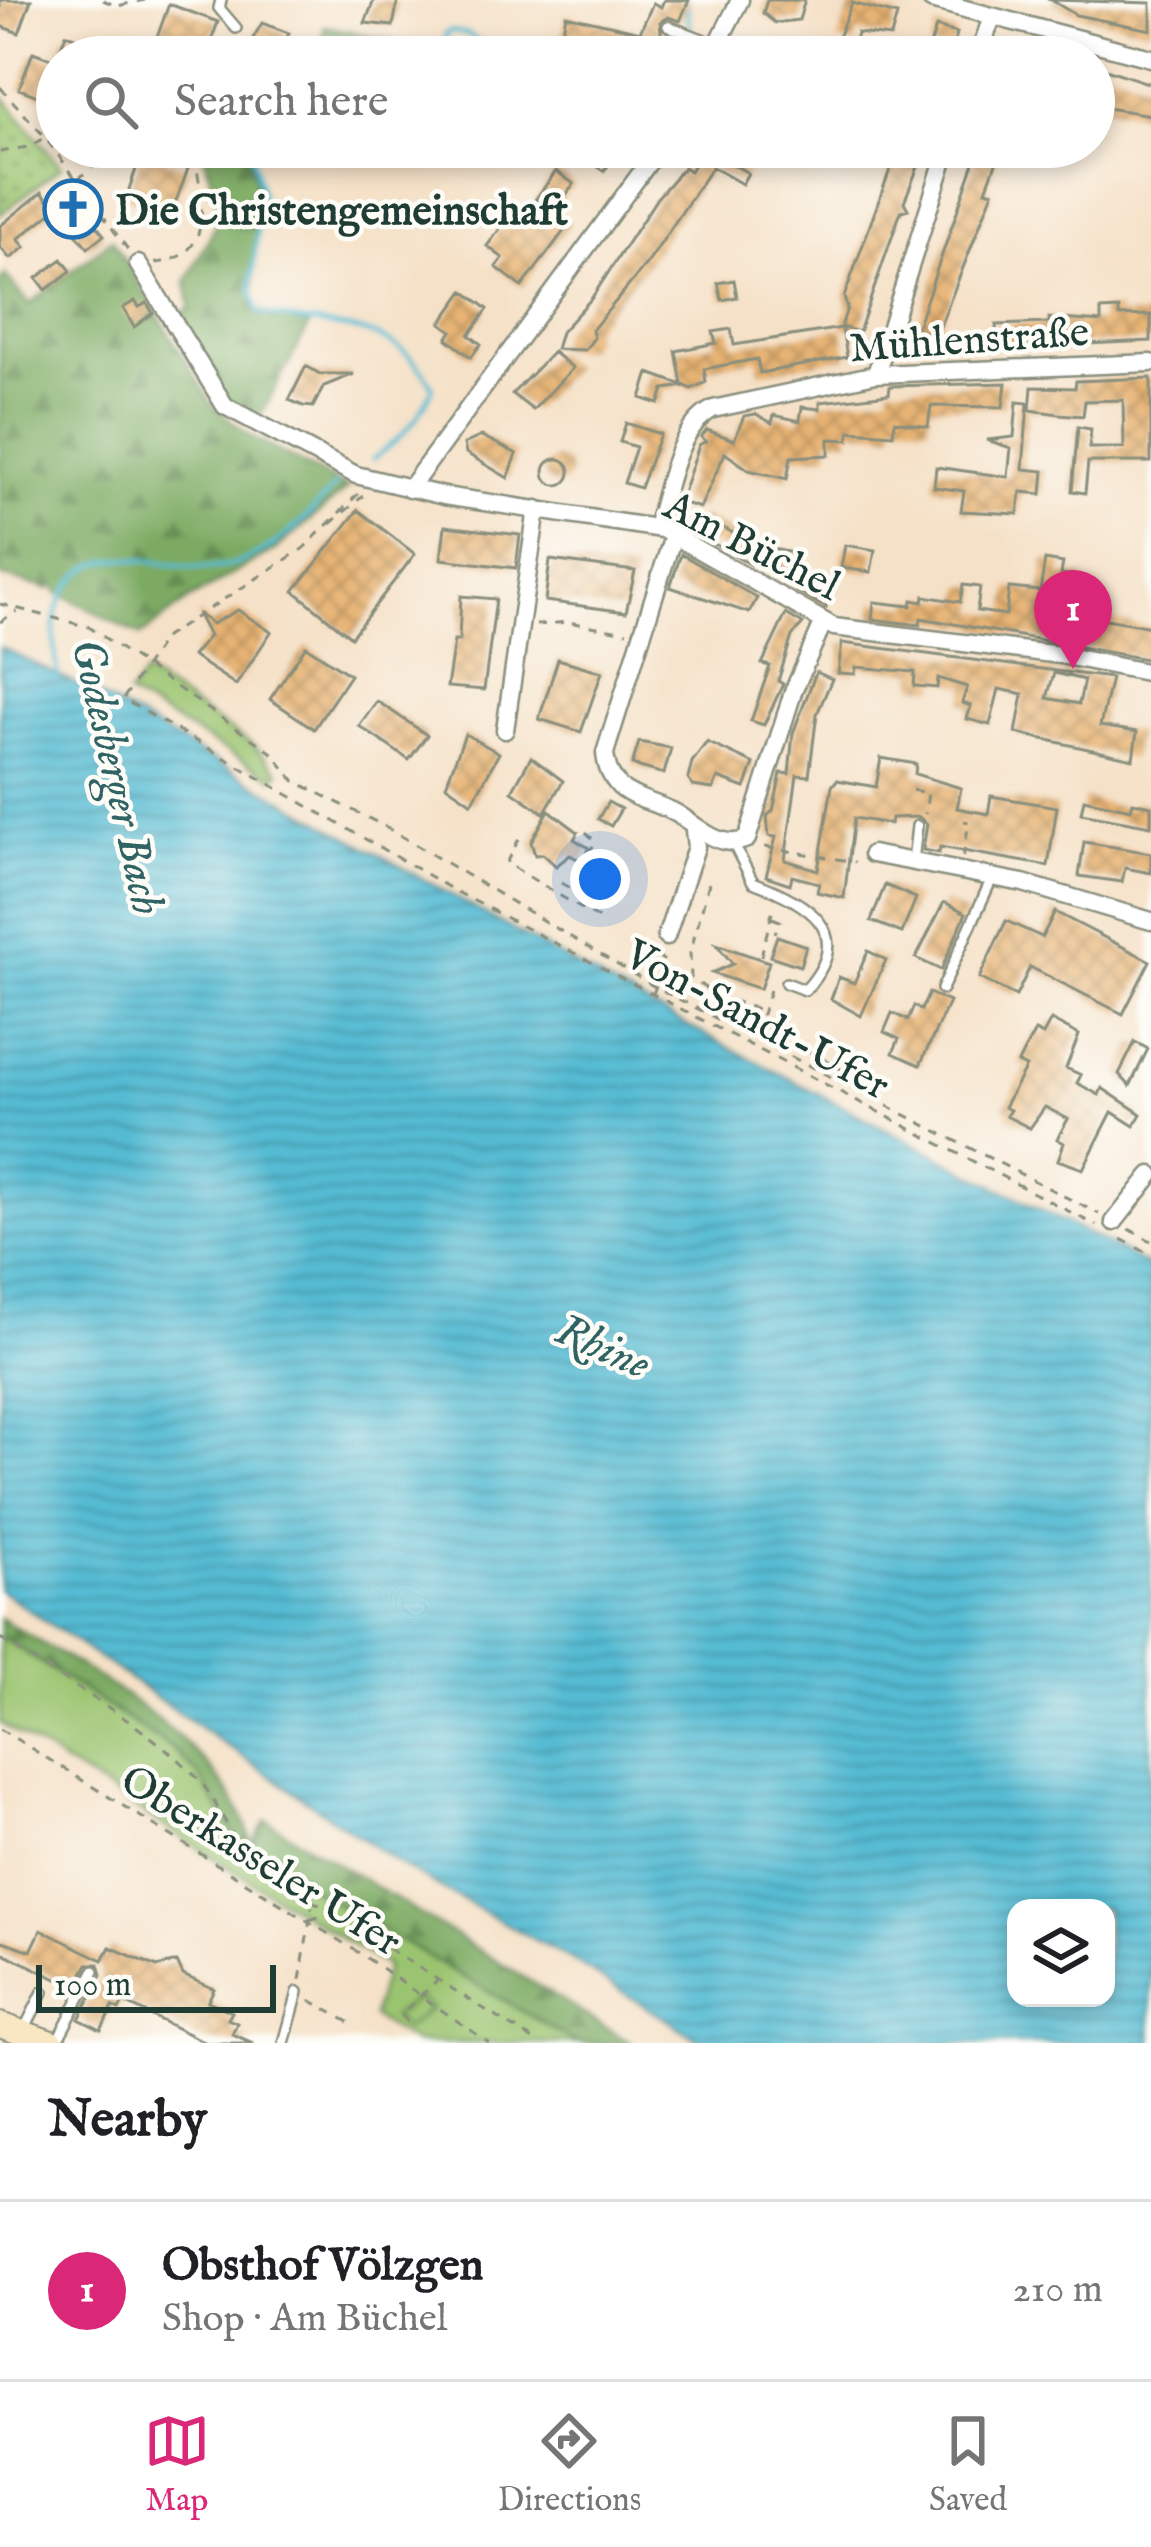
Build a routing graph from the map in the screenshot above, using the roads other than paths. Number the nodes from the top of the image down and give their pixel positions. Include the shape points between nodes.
1 (220, 0) edge
2 (740, 0) edge
3 (931, 0) edge
4 (992, 17) junction
5 (668, 26) dead end
6 (236, 28) road end
7 (686, 36) edge
8 (722, 36) edge
9 (985, 36) edge
10 (1066, 36) edge
11 (1115, 49) edge
12 (1151, 58) edge
13 (645, 168) edge
14 (941, 168) edge
15 (138, 264) road end
16 (1151, 363) edge
17 (876, 374) junction
18 (409, 489) junction
19 (537, 509) junction
20 (664, 531) junction
21 (823, 623) junction
22 (1151, 674) edge
23 (505, 730) dead end
24 (917, 826) dead end
25 (694, 830) junction
26 (740, 841) junction
27 (872, 854) road end
28 (913, 862) junction
29 (993, 877) junction
30 (1151, 922) edge
31 (666, 937) dead end
32 (786, 983) dead end
33 (942, 989) dead end
34 (1151, 1175) edge
35 (1114, 1222) road end
36 (94, 1971) dead end
37 (43, 1992) dead end
38 (298, 1992) road end
39 (11, 2029) edge
40 (54, 2043) edge
41 (284, 2043) edge

1 - 6 lane
2 - 8 street
3 - 4 street
4 - 9 street
4 - 10 street
5 - 7 lane
11 - 12 street
13 - 18 street
14 - 17 street
15 - 18 street, Am Büchel via 225,406 317,458
16 - 17 street, Mühlenstraße
17 - 20 street, Mühlenstraße via 701,416 685,440
18 - 19 street, Am Büchel
19 - 20 street, Am Büchel
19 - 23 street
20 - 21 street, Am Büchel
20 - 25 street via 605,760 622,788 682,816
21 - 22 street, Am Büchel
21 - 26 street
24 - 28 lane
25 - 26 street
25 - 31 street via 696,847
26 - 32 lane via 753,882 810,908 826,938 815,979 805,990
27 - 28 street
28 - 29 street
29 - 30 street
29 - 33 lane
34 - 35 street
36 - 40 lane
37 - 39 lane
38 - 41 lane
39 - 40 main road

